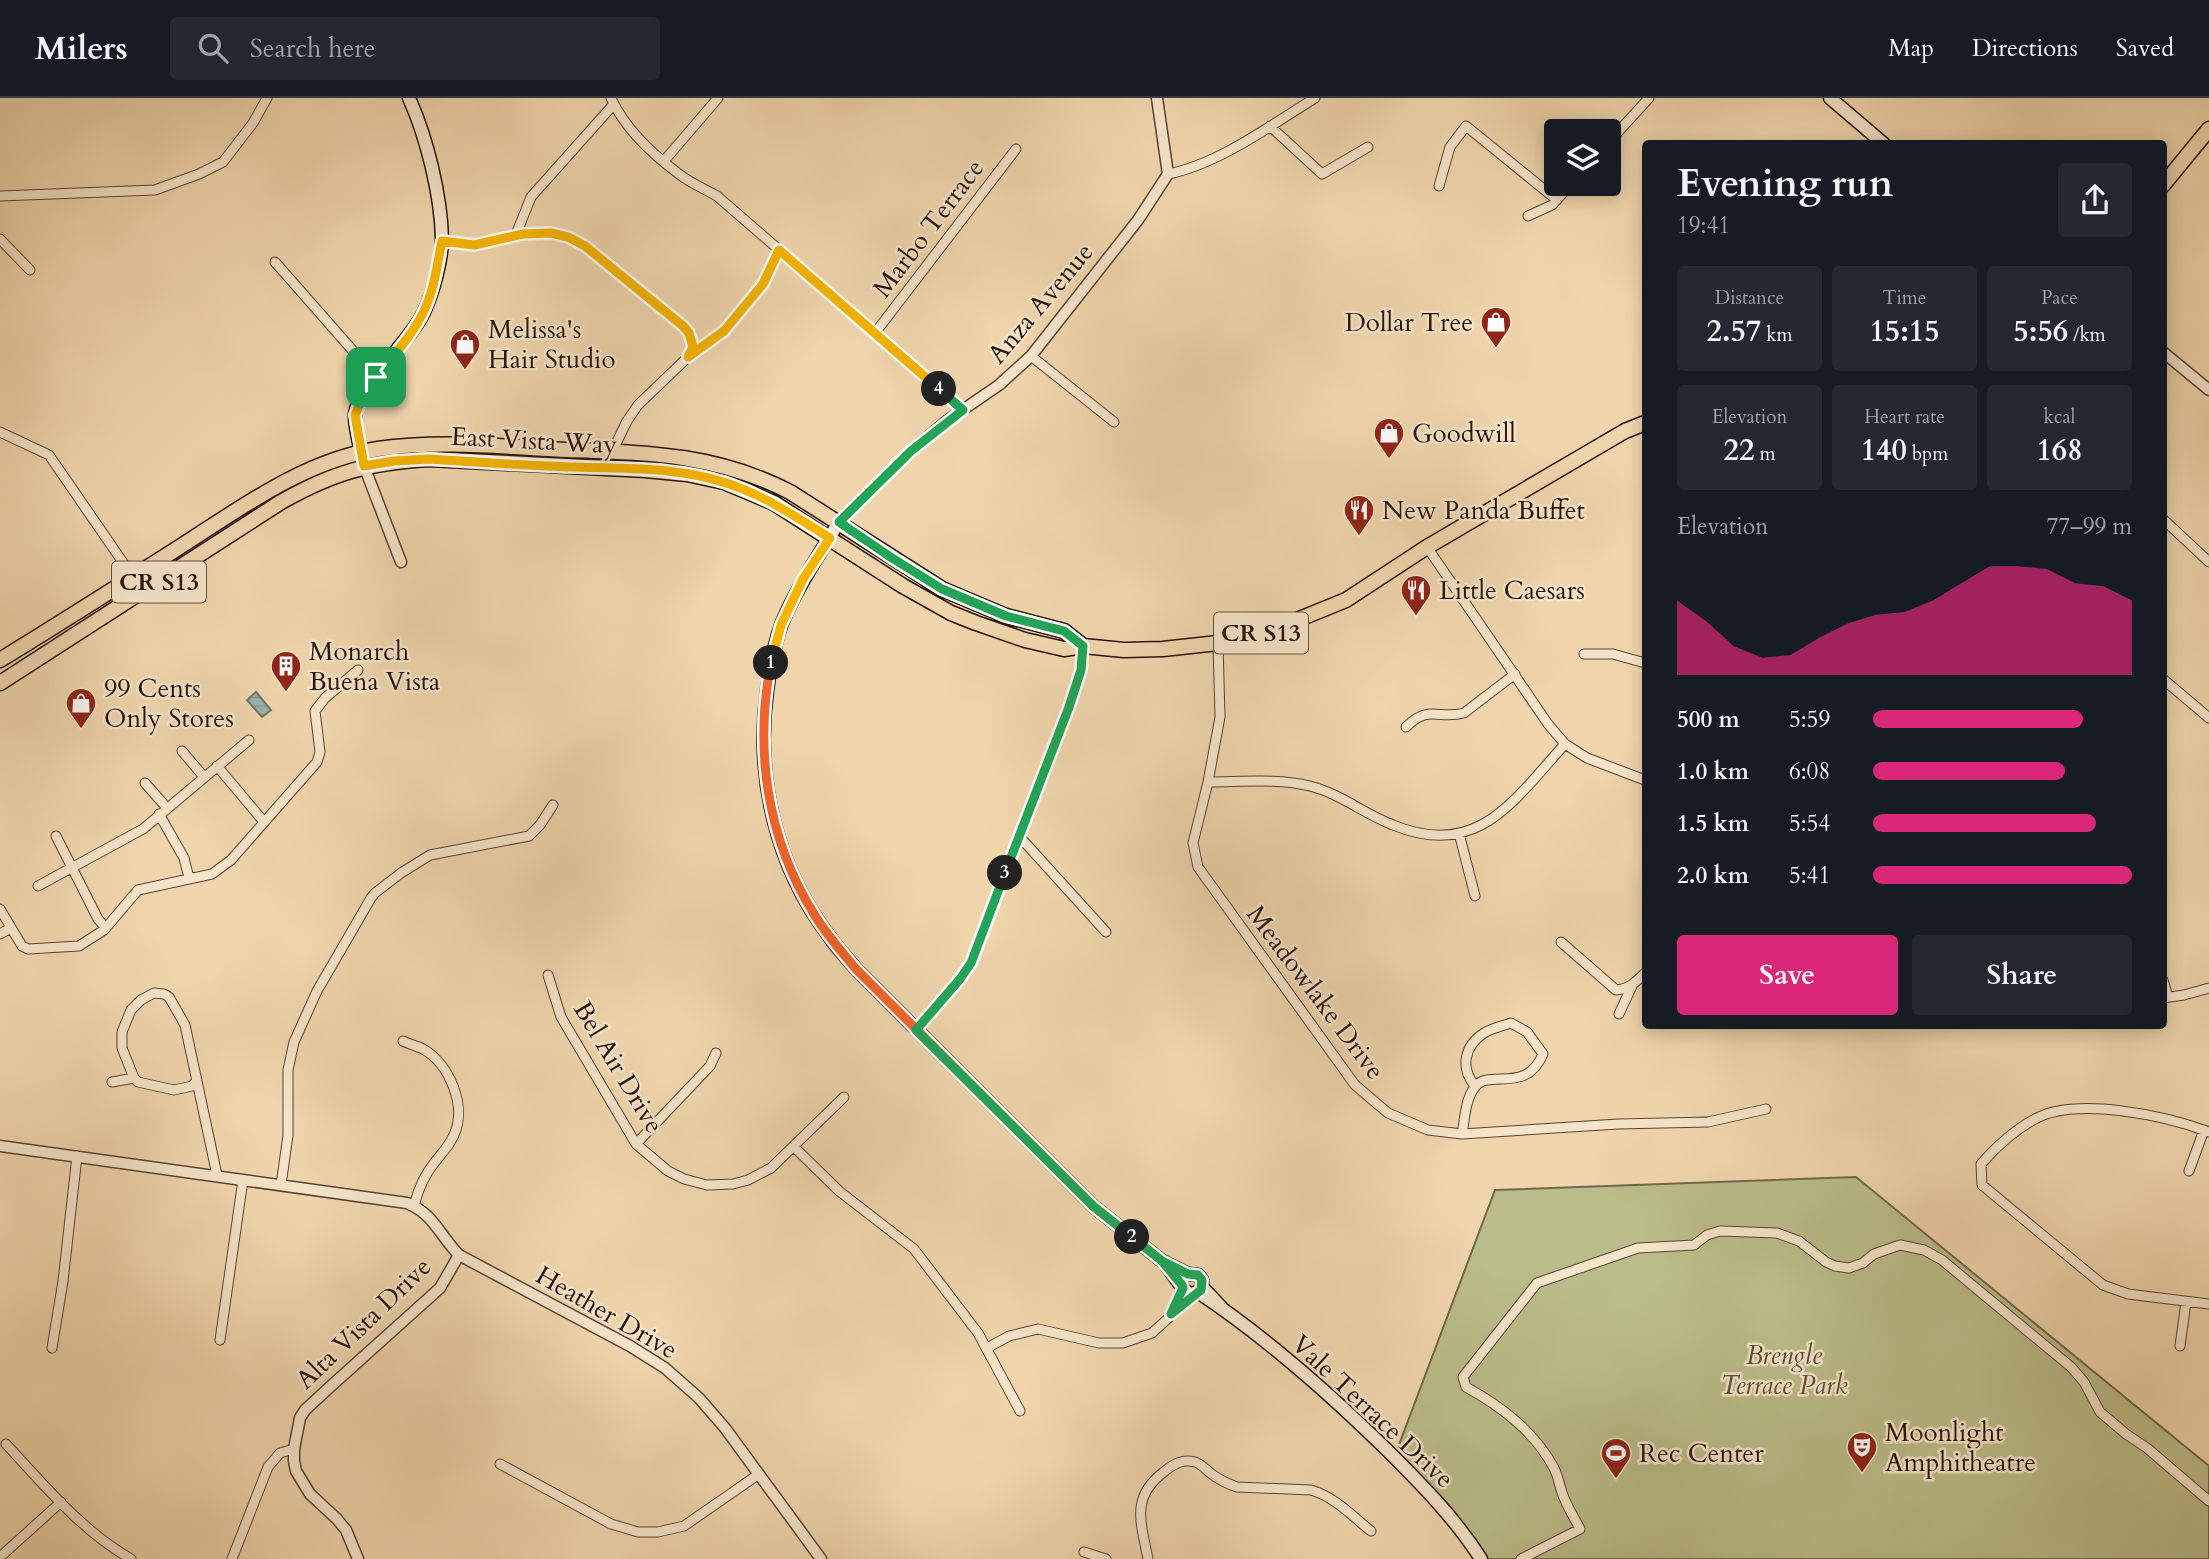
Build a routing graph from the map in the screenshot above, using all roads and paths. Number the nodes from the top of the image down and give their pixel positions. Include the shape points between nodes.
1 (267, 98) edge
2 (409, 98) edge
3 (718, 98) edge
4 (1157, 98) edge
5 (1315, 98) edge
6 (1649, 98) edge
7 (1829, 98) edge
8 (612, 101) edge
9 (1269, 127) junction
10 (1621, 129) edge
11 (2209, 129) edge
12 (1879, 140) edge
13 (1368, 147) dead end
14 (1016, 149) dead end
15 (664, 161) junction
16 (1168, 174) junction
17 (2167, 179) edge
18 (1439, 186) dead end
19 (0, 196) edge
20 (1561, 196) edge
21 (1557, 200) junction
22 (1528, 216) dead end
23 (515, 237) junction
24 (0, 239) edge
25 (442, 241) junction
26 (779, 250) junction
27 (275, 262) dead end
28 (30, 270) dead end
29 (875, 333) junction
30 (2167, 355) edge
31 (1031, 356) junction
32 (688, 357) junction
33 (376, 377) junction
34 (2209, 390) edge
35 (963, 410) junction
36 (1114, 422) dead end
37 (1642, 424) edge
38 (0, 432) edge
39 (612, 452) junction
40 (656, 453) junction
41 (363, 460) junction
42 (575, 467) junction
43 (839, 522) junction
44 (2167, 523) edge
45 (830, 538) junction
46 (188, 542) junction
47 (1427, 547) junction
48 (401, 562) dead end
49 (2209, 562) edge
50 (133, 577) junction
51 (143, 592) junction
52 (1218, 643) junction
53 (1083, 646) junction
54 (1584, 654) dead end
55 (0, 660) edge
56 (1642, 662) edge
57 (358, 670) dead end
58 (1515, 674) junction
59 (2167, 681) edge
60 (0, 683) edge
61 (2209, 718) edge
62 (1406, 727) dead end
63 (249, 740) dead end
64 (1565, 744) junction
65 (182, 751) dead end
66 (217, 766) junction
67 (204, 777) junction
68 (1642, 779) edge
69 (1208, 782) junction
70 (145, 783) dead end
71 (552, 805) dead end
72 (163, 811) junction
73 (264, 822) junction
74 (1459, 833) junction
75 (56, 836) dead end
76 (1019, 836) junction
77 (71, 868) junction
78 (190, 878) junction
79 (38, 886) dead end
80 (1475, 896) dead end
81 (0, 909) edge
82 (11, 928) junction
83 (106, 928) junction
84 (1106, 932) dead end
85 (0, 934) edge
86 (1561, 942) dead end
87 (548, 975) dead end
88 (1642, 976) edge
89 (1632, 986) junction
90 (2209, 988) edge
91 (2167, 997) edge
92 (1619, 1014) dead end
93 (916, 1030) junction
94 (403, 1041) dead end
95 (716, 1054) dead end
96 (134, 1078) junction
97 (112, 1082) dead end
98 (196, 1082) junction
99 (1475, 1086) junction
100 (844, 1097) dead end
101 (1766, 1109) dead end
102 (2207, 1131) edge
103 (1462, 1134) junction
104 (636, 1144) junction
105 (0, 1146) edge
106 (794, 1147) junction
107 (76, 1156) junction
108 (2189, 1171) dead end
109 (217, 1175) junction
110 (243, 1180) junction
111 (281, 1185) junction
112 (414, 1206) junction
113 (459, 1255) junction
114 (1191, 1287) junction
115 (2186, 1301) junction
116 (2209, 1304) edge
117 (220, 1340) dead end
118 (2180, 1346) dead end
119 (52, 1348) dead end
120 (987, 1348) junction
121 (1020, 1411) dead end
122 (6, 1444) dead end
123 (295, 1449) junction
124 (500, 1464) dead end
125 (759, 1474) junction
126 (2209, 1501) edge
127 (61, 1502) junction
128 (1371, 1531) dead end
129 (1084, 1552) dead end
130 (0, 1557) edge
131 (131, 1559) edge
132 (232, 1559) edge
133 (358, 1559) edge
134 (821, 1559) edge
135 (1107, 1559) edge
136 (1148, 1559) edge
137 (1481, 1559) edge
138 (1521, 1559) edge

1 - 19 street via 223,162 199,174 155,190
2 - 25 main road via 432,162
3 - 15 street
4 - 16 street
5 - 9 street
6 - 10 street
7 - 12 main road
8 - 15 street via 631,132
8 - 23 street via 531,197
9 - 13 street via 1322,174
9 - 16 street via 1223,153
11 - 17 main road
14 - 29 street, Marbo Terrace
15 - 26 street via 717,195
16 - 31 street, Anza Avenue via 1138,220
18 - 21 street via 1450,147 1466,126
20 - 21 street
21 - 22 street
23 - 25 street via 474,245
23 - 32 street via 559,234 585,246 683,326 693,347
24 - 28 street
25 - 33 main road via 424,313
26 - 29 street
26 - 32 street via 763,284 724,331
27 - 33 street
29 - 35 street
30 - 34 street
31 - 35 street, Anza Avenue
31 - 36 street
32 - 39 street via 638,405
33 - 41 main road via 355,415
35 - 43 street, Anza Avenue via 911,451
37 - 47 main road, East Vista Way / CR S13
38 - 50 street via 49,454
39 - 40 main road, East Vista Way
39 - 41 main road, East Vista Way via 411,446 375,450
40 - 42 main road via 633,460 579,458
40 - 43 main road, East Vista Way via 717,464 763,479
41 - 42 main road, East Vista Way / CR S13
41 - 46 main road, East Vista Way via 327,463 304,471
41 - 48 street
41 - 51 main road, East Vista Way / CR S13 via 281,502
42 - 45 main road, East Vista Way / CR S13 via 687,474 724,482 774,503
43 - 45 main road, Vale Terrace Drive
43 - 53 main road, East Vista Way / CR S13 via 942,589 1006,616 1064,631
44 - 49 street
45 - 53 main road, East Vista Way / CR S13 via 951,613 1025,640 1063,649
45 - 93 main road, Vale Terrace Drive via 781,625 770,665 764,712 768,795 788,865 813,912 856,969
46 - 50 main road, East Vista Way
46 - 51 main road via 178,557 141,580
47 - 52 main road, East Vista Way / CR S13 via 1346,600 1270,631
47 - 58 street
50 - 55 main road, East Vista Way
51 - 60 main road, East Vista Way / CR S13
52 - 53 main road, East Vista Way / CR S13 via 1124,650
52 - 69 street, Meadowlake Drive via 1220,717
53 - 76 street via 1077,682
54 - 56 street via 1612,654
57 - 73 street via 315,711 317,762
58 - 62 street via 1464,713 1425,714
58 - 64 street
59 - 61 street
63 - 66 street
64 - 68 street via 1587,758
64 - 74 street via 1502,812 1483,826
65 - 67 street
66 - 67 street
66 - 73 street
67 - 72 street
69 - 74 street via 1309,786 1421,835
69 - 103 street, Meadowlake Drive via 1193,843 1198,867 1355,1085 1388,1114 1428,1130
70 - 72 street
71 - 111 street via 529,836 430,855 375,892 317,991 294,1042
72 - 77 street via 143,829
72 - 78 street
73 - 78 street via 212,874
74 - 80 street
75 - 77 street
76 - 84 street
76 - 93 street via 971,963
77 - 79 street
77 - 83 street
78 - 83 street via 138,890
81 - 82 street
82 - 83 street via 28,949 79,946
82 - 85 street
86 - 89 street via 1616,990
87 - 104 street, Bel Air Drive via 561,1017
88 - 89 street
89 - 92 street
90 - 91 street
93 - 114 main road, Vale Terrace Drive via 1093,1206
94 - 112 street via 425,1050 440,1065 459,1112 456,1132 418,1189
95 - 104 street
96 - 97 street
96 - 98 street via 174,1090
96 - 98 street via 122,1048 122,1032 131,1010 154,993 169,997 185,1026
98 - 109 street
99 - 99 street via 1482,1081 1522,1078 1540,1062 1543,1054 1527,1031 1511,1023 1475,1040 1464,1066
99 - 103 street
100 - 106 street, Bel Air Drive
101 - 103 street, Meadowlake Drive via 1708,1122
102 - 108 street
102 - 115 street via 2147,1115 2090,1108 2063,1111 2036,1118 1995,1147 1981,1164 1982,1185 2104,1285 2128,1294
104 - 106 street, Bel Air Drive via 668,1171 707,1185 748,1180 771,1168
105 - 107 street
106 - 120 street via 839,1191 914,1249
107 - 109 street
107 - 119 street
109 - 110 street
110 - 111 street
110 - 117 street
111 - 112 street
112 - 113 street, Alta Vista Drive via 433,1220
113 - 123 street, Alta Vista Drive via 440,1288 305,1410
113 - 125 street, Heather Drive via 664,1368 699,1398
114 - 120 street via 1152,1333 1123,1343 1099,1343 1038,1329 1009,1336
114 - 137 main road, Vale Terrace Drive via 1326,1391 1446,1510
115 - 116 street
115 - 118 street
120 - 121 street
122 - 127 street
123 - 132 street via 280,1453 268,1467
123 - 133 street, Alta Vista Drive via 301,1481 341,1524
124 - 125 street via 611,1524 638,1532 684,1526
125 - 134 street, Heather Drive
126 - 138 street via 2100,1412 2071,1367 1924,1250 1900,1245 1849,1268 1826,1262 1799,1241 1777,1233 1720,1231 1694,1245 1638,1248 1537,1283 1463,1377 1466,1387 1516,1420 1539,1444 1580,1529
127 - 130 street
127 - 131 street
128 - 136 street via 1321,1493 1237,1487 1199,1463 1183,1461 1158,1476 1143,1494 1140,1515
129 - 135 street

